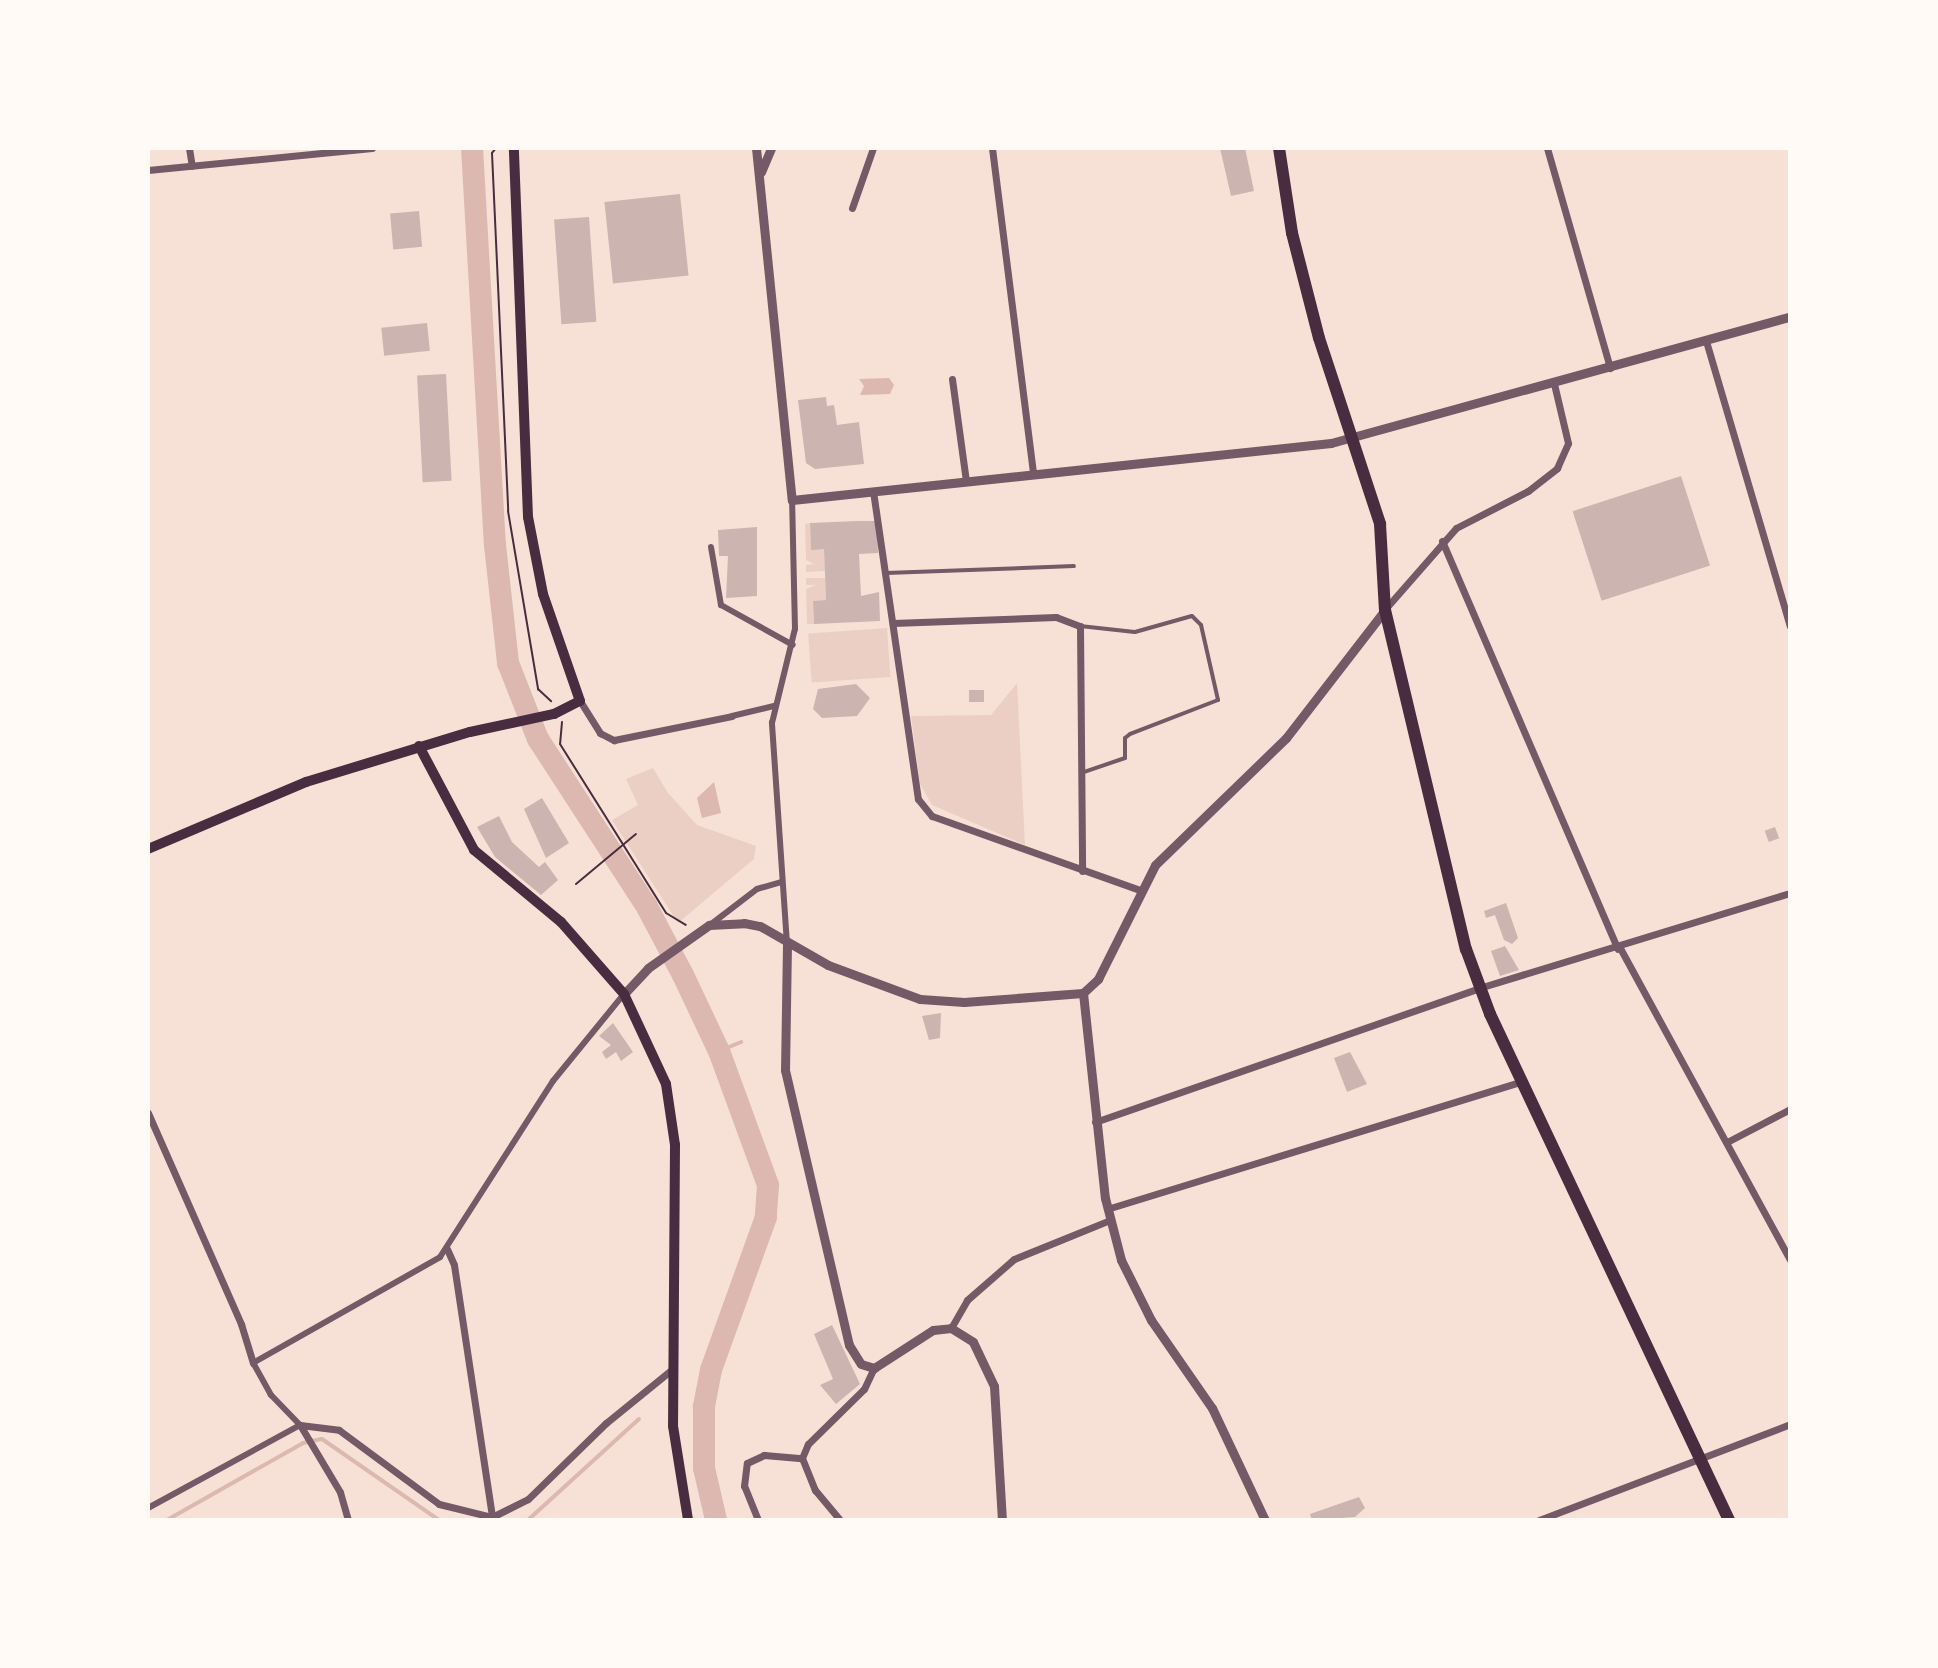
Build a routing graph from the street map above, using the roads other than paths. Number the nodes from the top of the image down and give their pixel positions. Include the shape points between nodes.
1 (189, 148) edge
2 (372, 148) edge
3 (514, 148) edge
4 (756, 148) edge
5 (771, 148) edge
6 (873, 148) edge
7 (992, 148) edge
8 (1279, 148) edge
9 (1547, 148) edge
10 (192, 166) junction
11 (148, 170) edge
12 (761, 172) junction
13 (852, 208) dead end
14 (1790, 317) edge
15 (1706, 341) junction
16 (1610, 368) junction
17 (952, 379) dead end
18 (1554, 384) junction
19 (1351, 439) junction
20 (1033, 474) junction
21 (966, 481) junction
22 (873, 491) junction
23 (792, 500) junction
24 (1442, 541) junction
25 (711, 547) dead end
26 (1074, 566) dead end
27 (886, 573) junction
28 (1385, 610) junction
29 (893, 623) junction
30 (1080, 626) junction
31 (1790, 626) edge
32 (793, 645) junction
33 (580, 701) junction
34 (774, 706) junction
35 (732, 716) joint
36 (419, 746) junction
37 (1084, 772) junction
38 (148, 849) edge
39 (1082, 871) junction
40 (781, 882) junction
41 (1140, 890) junction
42 (1790, 893) edge
43 (706, 928) junction
44 (787, 944) junction
45 (1619, 948) junction
46 (1479, 988) junction
47 (1083, 993) junction
48 (624, 994) junction
49 (1523, 1081) junction
50 (1790, 1109) edge
51 (148, 1113) edge
52 (1095, 1122) junction
53 (1727, 1142) junction
54 (1108, 1215) junction
55 (447, 1249) junction
56 (1790, 1260) edge
57 (951, 1328) junction
58 (253, 1363) junction
59 (874, 1368) junction
60 (670, 1371) junction
61 (1790, 1424) edge
62 (300, 1425) junction
63 (802, 1458) junction
64 (1699, 1458) junction
65 (148, 1508) edge
66 (492, 1517) junction
67 (348, 1520) edge
68 (688, 1520) edge
69 (758, 1520) edge
70 (840, 1520) edge
71 (1002, 1520) edge
72 (1265, 1520) edge
73 (1539, 1520) edge
74 (1729, 1520) edge

1 - 10 street
2 - 10 street
3 - 33 main road via 528,517 543,594
4 - 12 street
5 - 12 street
6 - 13 street
7 - 20 street
8 - 19 main road via 1296,247
9 - 16 street
10 - 11 street
12 - 23 street
14 - 15 street
15 - 16 street
15 - 31 street
16 - 18 street
17 - 21 street
18 - 19 street
18 - 24 street via 1568,443 1557,468
19 - 20 street
19 - 28 main road via 1384,542
20 - 21 street
21 - 22 street
22 - 23 street
22 - 27 street
23 - 32 street
24 - 28 street
24 - 45 street
25 - 32 street via 721,605
26 - 27 lane
27 - 29 street
28 - 41 street via 1286,738 1168,850
28 - 46 main road via 1435,835
29 - 30 street via 1056,617
29 - 39 street via 913,788 924,808 932,816
30 - 37 street
30 - 37 lane via 1135,632 1192,616 1201,625 1218,700 1130,734 1125,738 1125,758
32 - 34 street
33 - 35 street via 600,733 614,740
33 - 36 main road via 554,714
34 - 35 street
34 - 40 street via 772,771
36 - 38 main road via 261,799
36 - 48 main road via 474,850 561,922
37 - 39 street
39 - 41 street
40 - 43 street via 757,889
40 - 44 street
41 - 47 street via 1098,979
42 - 45 street
43 - 44 street via 760,926
43 - 48 street via 648,968
44 - 47 street via 920,999 964,1002
44 - 59 street via 784,1055 789,1092 849,1345 861,1364
45 - 46 street
45 - 53 street
46 - 49 main road
46 - 52 street
47 - 52 street
48 - 55 street via 553,1081
48 - 60 main road via 657,1060 673,1109
49 - 54 street
49 - 64 main road
50 - 53 street
51 - 58 street
52 - 54 street
53 - 56 street
54 - 57 street via 1014,1259 967,1300
54 - 72 street via 1135,1292 1200,1387
55 - 58 street
55 - 66 street via 454,1265
57 - 59 street via 925,1334
57 - 71 street via 973,1342 994,1386
58 - 62 street via 271,1395
59 - 63 street via 864,1389 808,1444
60 - 66 street via 606,1423 528,1499
60 - 68 main road
61 - 64 street
62 - 65 street
62 - 66 street via 339,1430 439,1504
62 - 67 street via 329,1472
63 - 69 street via 764,1455 747,1463 744,1486
63 - 70 street via 815,1490
64 - 73 street
64 - 74 main road

